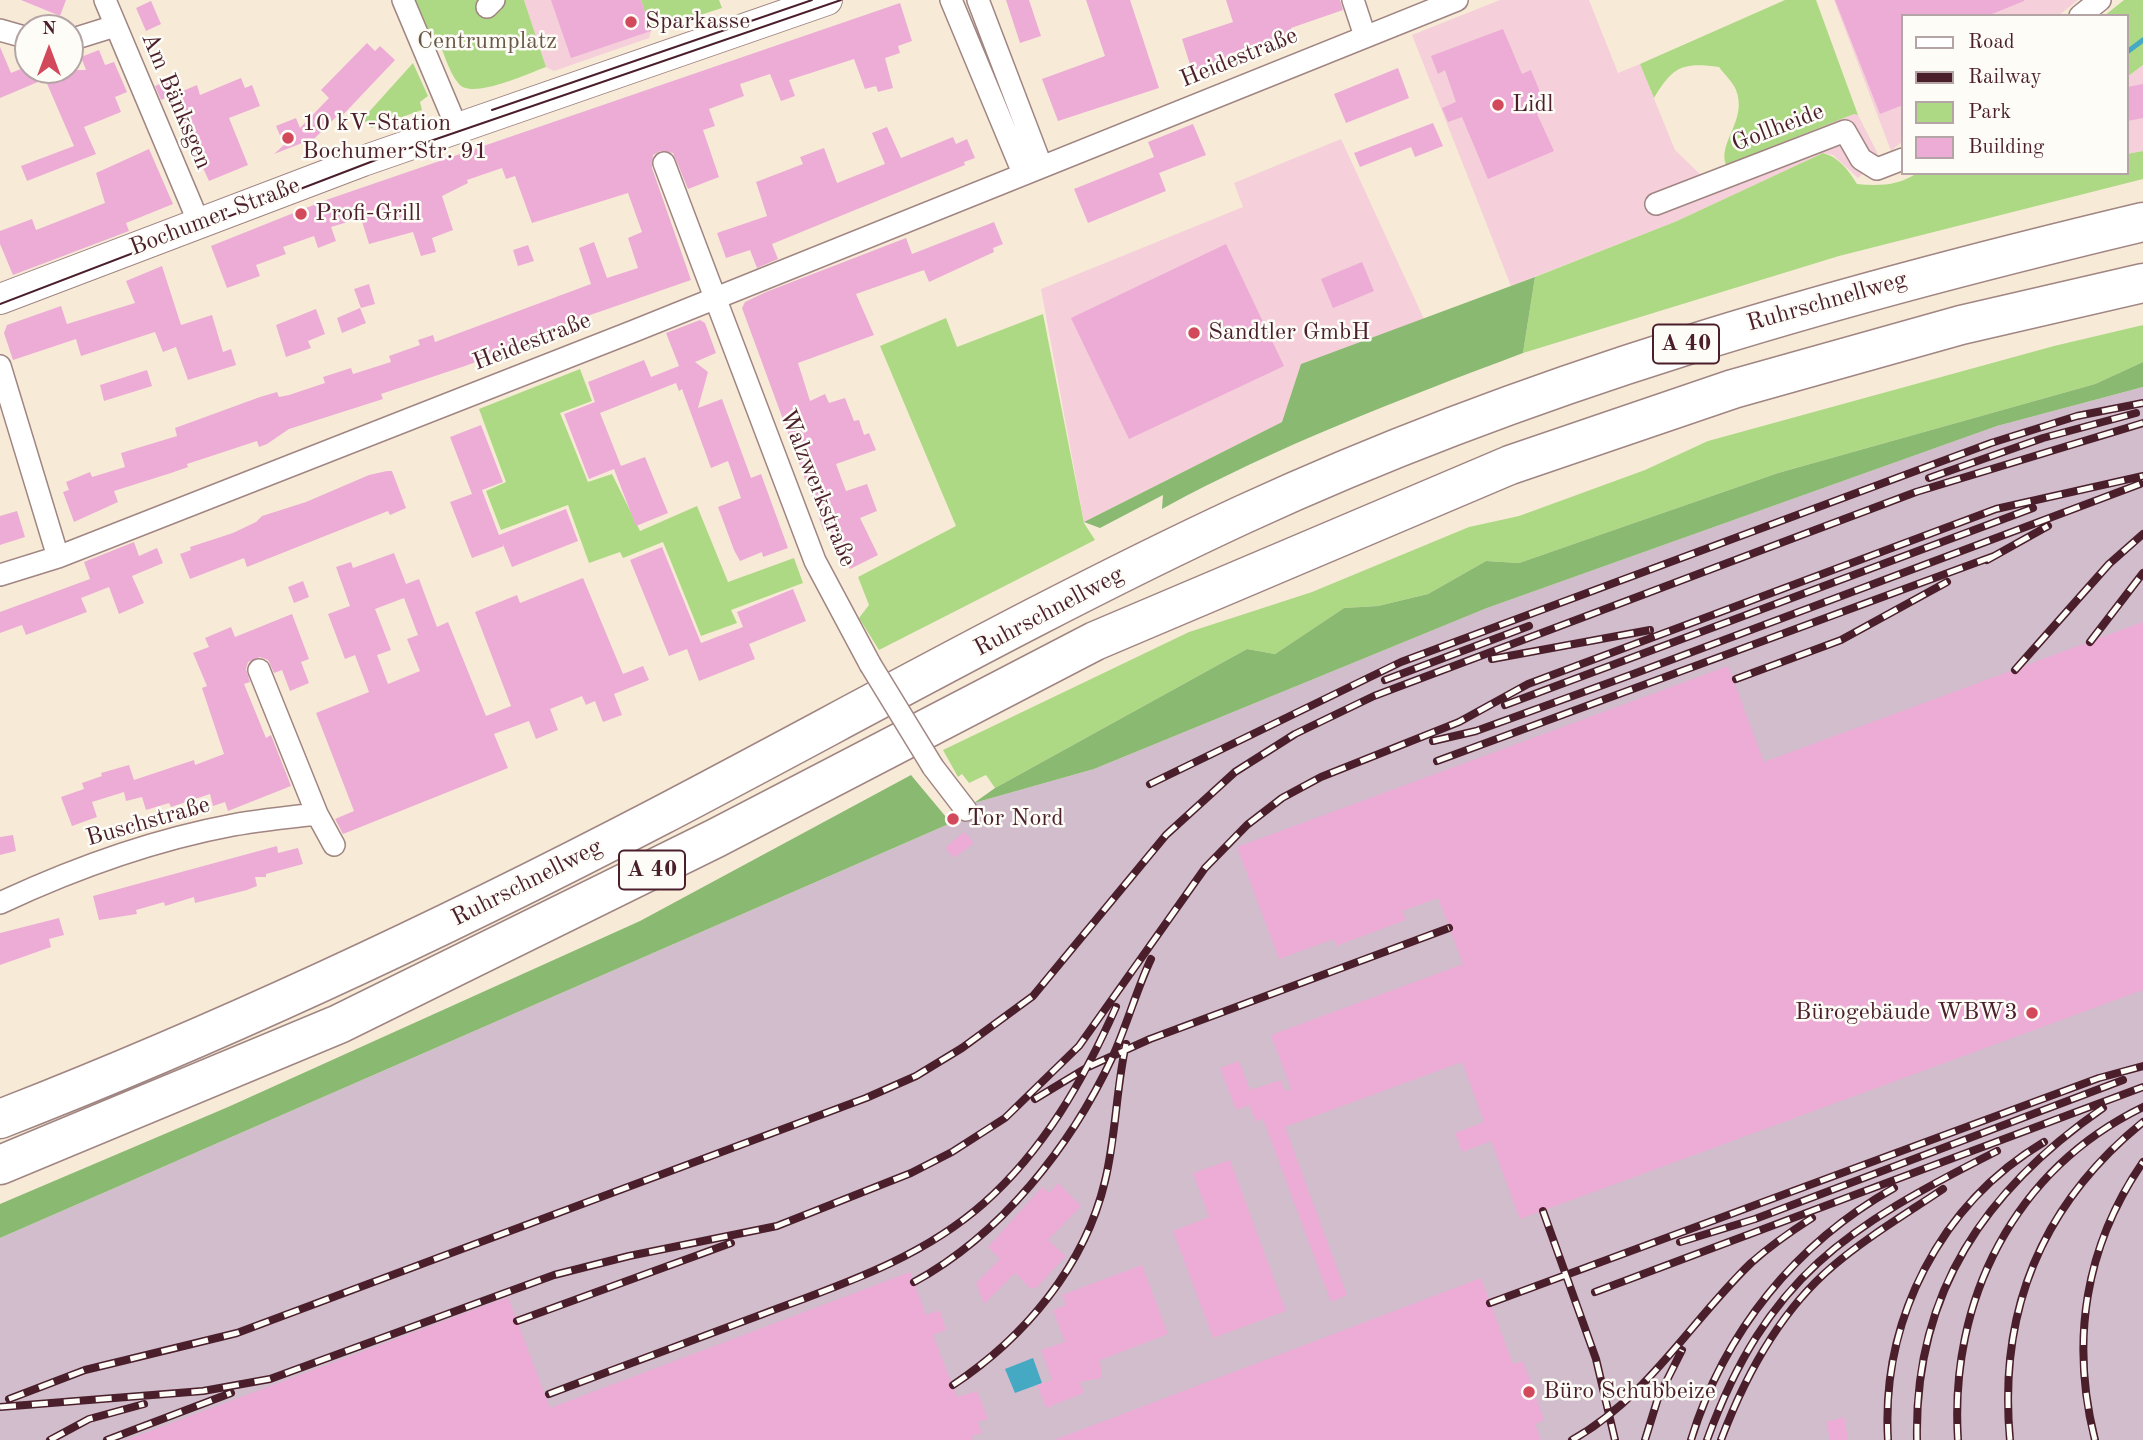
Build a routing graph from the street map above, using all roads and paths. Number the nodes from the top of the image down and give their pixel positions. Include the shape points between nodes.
1 (105, 0) edge
2 (403, 0) edge
3 (827, 0) edge
4 (951, 0) edge
5 (978, 0) edge
6 (1353, 0) edge
7 (1457, 0) edge
8 (2100, 0) edge
9 (2082, 14) edge
10 (115, 26) junction
11 (84, 36) edge
12 (1365, 36) junction
13 (457, 128) junction
14 (1902, 159) edge
15 (664, 163) dead end
16 (1032, 169) junction
17 (1656, 204) dead end
18 (2143, 222) edge
19 (199, 223) junction
20 (2143, 283) edge
21 (715, 298) junction
22 (0, 299) edge
23 (0, 366) edge
24 (58, 557) junction
25 (0, 575) edge
26 (259, 670) dead end
27 (966, 810) dead end
28 (317, 814) junction
29 (334, 845) dead end
30 (0, 903) edge
31 (0, 1119) edge
32 (0, 1165) edge

1 - 10 street, Am Bänksgen
2 - 13 street
3 - 13 main road, Bochumer Straße
4 - 16 street
5 - 16 street
6 - 12 street
7 - 12 street, Heidestraße
8 - 9 street
10 - 11 street
10 - 19 street, Am Bänksgen
12 - 16 street, Heidestraße
13 - 19 main road, Bochumer Straße
14 - 17 street, Gollheide via 1877,169 1861,159 1845,131
15 - 21 street, Walzwerkstraße
16 - 21 street, Heidestraße
18 - 31 highway, Ruhrschnellweg / A 40 via 1939,270 1720,333 1402,445 1118,575 655,818 330,981
19 - 22 main road, Bochumer Straße
20 - 32 highway, Ruhrschnellweg / A 40 via 1961,325 1733,389 1510,465 1095,641 716,838 339,1024
21 - 24 street, Heidestraße
21 - 27 street, Walzwerkstraße, bridge via 815,561 870,664
23 - 24 street
24 - 25 street, Heidestraße
26 - 28 street
28 - 29 street
28 - 30 street, Buschstraße via 232,825 173,841 77,870

